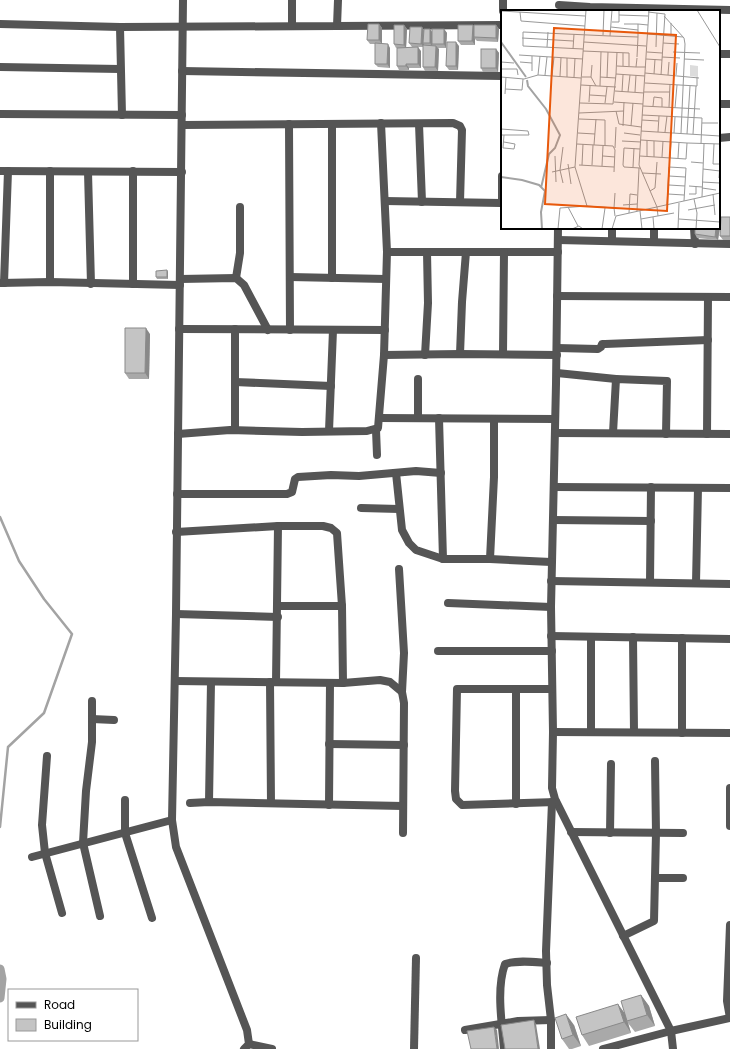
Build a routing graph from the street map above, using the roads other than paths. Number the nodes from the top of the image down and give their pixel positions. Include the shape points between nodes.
1 (183, 0) edge
2 (292, 0) edge
3 (338, 0) edge
4 (697, 0) edge
5 (559, 5) edge
6 (610, 6) edge
7 (652, 6) edge
8 (698, 9) junction
9 (730, 10) edge
10 (0, 24) edge
11 (501, 25) edge
12 (292, 26) junction
13 (337, 26) junction
14 (120, 27) junction
15 (182, 27) junction
16 (0, 67) edge
17 (120, 69) junction
18 (182, 71) junction
19 (501, 76) edge
20 (0, 114) edge
21 (122, 115) junction
22 (182, 116) junction
23 (381, 123) junction
24 (289, 124) junction
25 (332, 124) junction
26 (419, 124) junction
27 (182, 125) junction
28 (4, 171) edge
29 (50, 171) junction
30 (88, 172) junction
31 (133, 172) junction
32 (182, 172) junction
33 (385, 201) junction
34 (422, 202) junction
35 (460, 202) junction
36 (501, 203) edge
37 (240, 208) dead end
38 (558, 229) edge
39 (612, 229) edge
40 (654, 229) edge
41 (694, 229) edge
42 (558, 240) junction
43 (612, 241) junction
44 (654, 242) junction
45 (695, 244) junction
46 (730, 244) edge
47 (387, 252) junction
48 (426, 252) junction
49 (466, 252) junction
50 (504, 252) junction
51 (558, 252) junction
52 (290, 277) junction
53 (236, 278) junction
54 (332, 278) junction
55 (386, 279) junction
56 (50, 282) junction
57 (180, 282) junction
58 (2, 283) edge
59 (91, 284) junction
60 (133, 284) junction
61 (557, 296) junction
62 (708, 297) junction
63 (730, 297) edge
64 (179, 329) junction
65 (235, 330) junction
66 (268, 330) junction
67 (290, 330) junction
68 (333, 330) junction
69 (385, 330) junction
70 (708, 340) junction
71 (557, 352) junction
72 (460, 354) junction
73 (503, 354) junction
74 (384, 355) junction
75 (425, 355) junction
76 (556, 373) junction
77 (418, 379) dead end
78 (616, 379) junction
79 (235, 382) junction
80 (331, 386) junction
81 (379, 418) junction
82 (418, 418) junction
83 (439, 418) junction
84 (494, 419) junction
85 (556, 419) junction
86 (235, 430) junction
87 (376, 430) junction
88 (329, 431) junction
89 (555, 433) junction
90 (613, 433) junction
91 (178, 434) junction
92 (666, 434) junction
93 (707, 434) junction
94 (730, 434) edge
95 (377, 455) dead end
96 (396, 472) junction
97 (441, 472) junction
98 (554, 487) junction
99 (651, 487) junction
100 (698, 488) junction
101 (730, 488) edge
102 (177, 494) junction
103 (361, 508) dead end
104 (400, 509) junction
105 (553, 520) junction
106 (651, 521) junction
107 (278, 526) junction
108 (176, 532) junction
109 (443, 559) junction
110 (490, 559) junction
111 (551, 562) junction
112 (399, 569) dead end
113 (551, 581) junction
114 (650, 582) junction
115 (696, 583) junction
116 (730, 584) edge
117 (448, 603) dead end
118 (278, 606) junction
119 (342, 606) junction
120 (550, 607) junction
121 (176, 614) junction
122 (278, 617) junction
123 (551, 636) junction
124 (591, 637) junction
125 (633, 637) junction
126 (682, 638) junction
127 (730, 639) edge
128 (438, 651) dead end
129 (552, 651) junction
130 (174, 681) junction
131 (211, 682) junction
132 (273, 682) junction
133 (330, 683) junction
134 (344, 683) junction
135 (516, 689) junction
136 (552, 689) junction
137 (402, 692) junction
138 (92, 701) dead end
139 (92, 719) junction
140 (114, 720) dead end
141 (553, 732) junction
142 (591, 732) junction
143 (634, 732) junction
144 (682, 733) junction
145 (730, 733) edge
146 (329, 744) junction
147 (404, 745) junction
148 (47, 756) dead end
149 (655, 761) dead end
150 (611, 764) dead end
151 (730, 788) edge
152 (125, 800) dead end
153 (209, 802) junction
154 (554, 802) junction
155 (190, 803) dead end
156 (270, 803) junction
157 (329, 804) junction
158 (516, 804) junction
159 (404, 806) junction
160 (172, 820) junction
161 (730, 826) edge
162 (571, 832) junction
163 (125, 833) junction
164 (403, 833) dead end
165 (610, 833) junction
166 (656, 833) junction
167 (683, 833) dead end
168 (83, 843) junction
169 (45, 853) junction
170 (32, 857) dead end
171 (656, 878) junction
172 (683, 878) dead end
173 (62, 913) dead end
174 (100, 916) dead end
175 (152, 918) dead end
176 (730, 925) edge
177 (623, 936) junction
178 (729, 950) edge
179 (416, 958) dead end
180 (547, 963) junction
181 (730, 1018) edge
182 (551, 1020) junction
183 (502, 1024) junction
184 (465, 1030) dead end
185 (671, 1031) junction
186 (247, 1047) edge
187 (272, 1049) edge
188 (414, 1049) edge
189 (504, 1049) edge
190 (551, 1049) edge
191 (603, 1049) edge
192 (673, 1049) edge

1 - 15 street
2 - 12 street
3 - 13 street
4 - 8 street
5 - 6 street
6 - 7 street
7 - 8 street
8 - 9 street
10 - 14 street
11 - 13 street
12 - 13 street
12 - 15 street
14 - 15 street
14 - 17 street
15 - 18 street
16 - 17 street
17 - 21 street
18 - 19 street
18 - 22 street
20 - 21 street
21 - 22 street
22 - 27 street
23 - 25 street
23 - 26 street
23 - 33 street
24 - 25 street
24 - 27 street
24 - 52 street
25 - 54 street
26 - 34 street
26 - 35 street via 453,123 460,126
27 - 32 street
28 - 29 street
28 - 58 street
29 - 30 street
29 - 56 street
30 - 31 street
30 - 59 street
31 - 32 street
31 - 60 street
32 - 57 street
33 - 34 street
33 - 47 street
34 - 35 street
35 - 36 street
37 - 53 street via 240,254
38 - 42 street
39 - 43 street
40 - 44 street
41 - 45 street
42 - 43 street
42 - 51 street
43 - 44 street
44 - 45 street
45 - 46 street
47 - 48 street
47 - 55 street
48 - 49 street
48 - 75 street via 428,303
49 - 50 street
49 - 72 street
50 - 51 street
50 - 73 street
51 - 61 street
52 - 54 street
52 - 67 street
53 - 57 street
53 - 66 street via 244,285
54 - 55 street
55 - 69 street
56 - 58 street
56 - 59 street
57 - 60 street
57 - 64 street
59 - 60 street
61 - 62 street
61 - 71 street
62 - 63 street
62 - 70 street
64 - 65 street
64 - 91 street
65 - 66 street
65 - 79 street
66 - 67 street
67 - 68 street
68 - 69 street
68 - 80 street
69 - 74 street
70 - 71 street via 602,344 598,349
70 - 93 street
71 - 73 street
71 - 76 street
72 - 73 street
72 - 75 street
74 - 75 street
74 - 81 street
76 - 78 street
76 - 85 street
77 - 82 street
78 - 90 street
78 - 92 street via 667,381
79 - 80 street
79 - 86 street
80 - 88 street
81 - 82 street
81 - 87 street
82 - 83 street
83 - 84 street
83 - 97 street
84 - 85 street
84 - 110 street
85 - 89 street
86 - 88 street
86 - 91 street
87 - 88 street
87 - 95 street
89 - 90 street
89 - 98 street
90 - 92 street
91 - 102 street
92 - 93 street
93 - 94 street
96 - 97 street
96 - 102 street via 359,476 298,477 295,479 292,492 287,494
96 - 104 street
97 - 109 street
98 - 99 street
98 - 105 street
99 - 100 street
99 - 106 street
100 - 101 street
100 - 115 street
102 - 108 street
103 - 104 street
104 - 109 street via 402,530 409,543 416,550
105 - 106 street
105 - 111 street
106 - 114 street
107 - 108 street
107 - 118 street
107 - 119 street via 323,526 332,528 337,533
108 - 121 street
109 - 110 street
110 - 111 street
111 - 113 street
112 - 137 street via 404,653
113 - 114 street
113 - 120 street
114 - 115 street
115 - 116 street
117 - 120 street
118 - 119 street
118 - 122 street
119 - 134 street
120 - 123 street
121 - 122 street
121 - 130 street
122 - 132 street
123 - 124 street
123 - 129 street
124 - 125 street
124 - 142 street
125 - 126 street
125 - 143 street
126 - 127 street
126 - 144 street
128 - 129 street
129 - 136 street
130 - 131 street
130 - 160 street
131 - 132 street
131 - 153 street
132 - 133 street
132 - 156 street
133 - 134 street
133 - 146 street
134 - 137 street via 380,680 390,682
135 - 136 street
135 - 158 street
135 - 158 street via 457,689 455,791 456,799 462,805
136 - 141 street
137 - 147 street
138 - 139 street
139 - 140 street
139 - 168 street
141 - 142 street
141 - 154 street
142 - 143 street
143 - 144 street
144 - 145 street
146 - 147 street
146 - 157 street
147 - 159 street
148 - 169 street via 42,825
149 - 166 street
150 - 165 street
151 - 161 street
152 - 163 street
153 - 155 street
153 - 156 street
154 - 158 street
154 - 162 street
154 - 180 street via 548,872
156 - 157 street
157 - 159 street
159 - 164 street
160 - 163 street
160 - 186 street via 176,847 247,1030
162 - 165 street
162 - 177 street
163 - 168 street
163 - 175 street
165 - 166 street
166 - 167 street
166 - 171 street
168 - 169 street
168 - 174 street
169 - 170 street
169 - 173 street
171 - 172 street
171 - 177 street via 654,921
176 - 178 street
177 - 185 street
178 - 181 street via 727,1001
179 - 188 street
180 - 182 street
180 - 183 street via 504,964 500,1003
181 - 185 street
182 - 183 street
182 - 190 street
183 - 184 street
183 - 189 street
185 - 191 street
185 - 192 street
186 - 187 street

